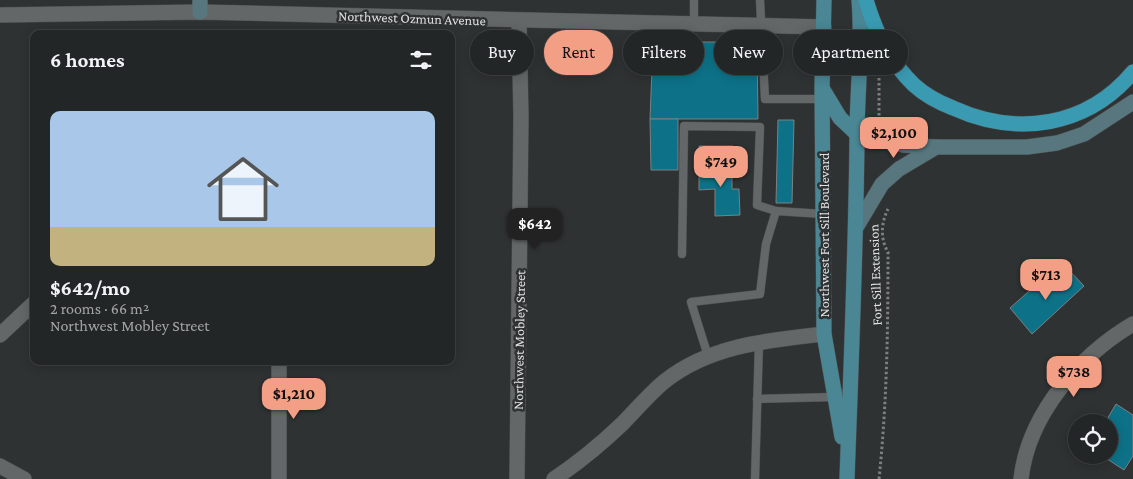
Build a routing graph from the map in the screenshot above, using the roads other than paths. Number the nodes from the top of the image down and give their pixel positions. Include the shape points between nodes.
1 (694, 0) edge
2 (760, 0) edge
3 (824, 0) edge
4 (859, 0) edge
5 (866, 0) edge
6 (200, 6) edge
7 (0, 15) edge
8 (519, 21) junction
9 (694, 24) junction
10 (763, 25) junction
11 (824, 27) junction
12 (1133, 72) edge
13 (823, 94) junction
14 (1133, 102) edge
15 (857, 134) junction
16 (936, 147) junction
17 (776, 211) junction
18 (823, 214) junction
19 (857, 226) junction
20 (682, 254) dead end
21 (30, 307) edge
22 (1133, 324) edge
23 (824, 334) junction
24 (0, 335) edge
25 (759, 342) junction
26 (708, 356) junction
27 (279, 365) edge
28 (835, 398) junction
29 (757, 399) junction
30 (0, 466) edge
31 (847, 474) edge
32 (24, 479) edge
33 (279, 479) edge
34 (518, 479) edge
35 (554, 479) edge
36 (755, 479) edge
37 (1021, 479) edge

1 - 9 lane
2 - 10 lane
3 - 11 main road, Northwest Fort Sill Boulevard
4 - 15 main road, Northwest Fort Sill Boulevard
5 - 12 highway via 878,33 901,71 916,87 942,103 995,123 1036,124 1077,114 1109,95
6 - 7 street, Northwest Ozmun Avenue
6 - 8 street, Northwest Ozmun Avenue
8 - 9 street, Northwest Ozmun Avenue
8 - 34 street, Northwest Mobley Street
9 - 10 street, Northwest Ozmun Avenue
10 - 11 street, Northwest Ozmun Avenue
10 - 13 lane via 765,99
11 - 13 main road, Northwest Fort Sill Boulevard
13 - 15 main road via 840,118
13 - 18 main road, Northwest Fort Sill Boulevard
14 - 16 street via 1084,134 1057,143 1027,147
15 - 16 street via 903,145
15 - 19 main road, Northwest Fort Sill Boulevard
16 - 19 street via 899,169 882,184
17 - 18 lane
17 - 20 lane via 757,205 760,127 684,126
17 - 26 lane via 766,244 760,294 690,302
18 - 23 main road, Northwest Fort Sill Boulevard
19 - 31 main road, Northwest Fort Sill Boulevard
21 - 24 street
22 - 37 street via 1112,336 1083,362 1047,408 1024,458
23 - 25 street
23 - 28 main road, Northwest Fort Sill Boulevard
25 - 26 street
25 - 29 lane
26 - 35 street via 666,380 620,426
27 - 33 street
28 - 29 lane
28 - 31 main road, Northwest Fort Sill Boulevard
29 - 36 lane
30 - 32 street

